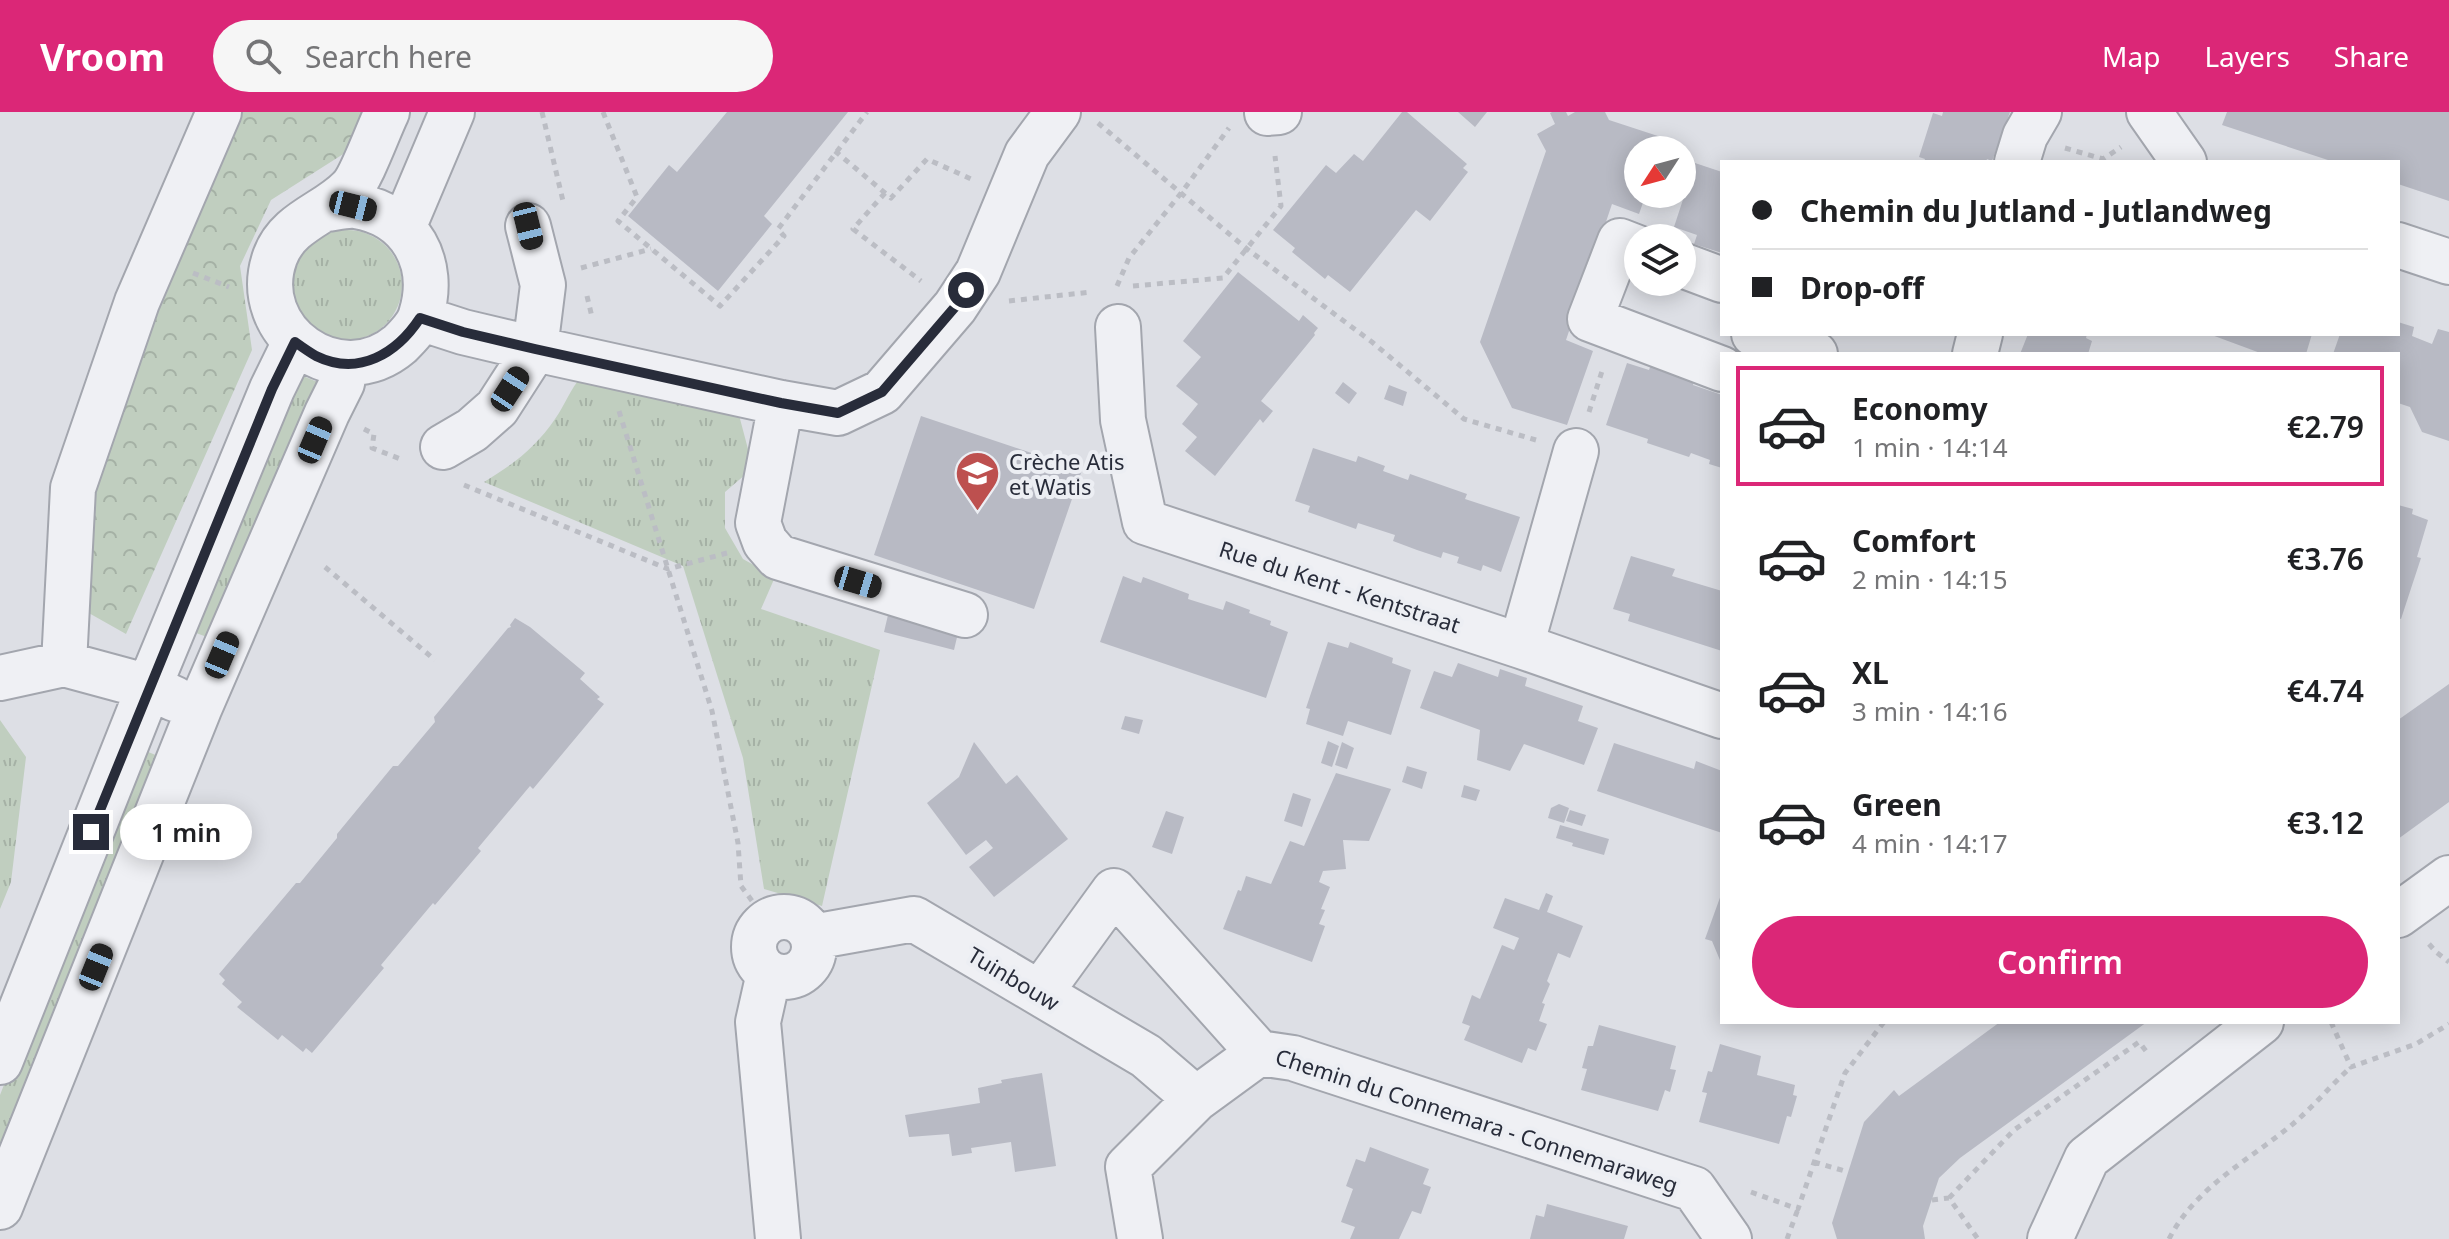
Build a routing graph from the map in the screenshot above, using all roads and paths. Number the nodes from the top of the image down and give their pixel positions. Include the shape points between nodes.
1 (219, 112) edge
2 (387, 112) edge
3 (452, 112) edge
4 (603, 112) edge
5 (867, 112) edge
6 (1273, 113) edge
7 (1077, 117) edge
8 (2153, 117) edge
9 (2027, 137) edge
10 (835, 151) junction
11 (2183, 160) edge
12 (1182, 192) junction
13 (885, 193) junction
14 (1008, 196) junction
15 (326, 209) junction
16 (528, 226) dead end
17 (403, 228) junction
18 (1624, 243) edge
19 (2400, 246) edge
20 (651, 249) junction
21 (1247, 249) junction
22 (2449, 262) edge
23 (154, 264) junction
24 (580, 268) dead end
25 (1696, 270) edge
26 (1720, 279) edge
27 (1109, 299) junction
28 (272, 302) junction
29 (955, 307) junction
30 (420, 318) junction
31 (1615, 329) junction
32 (1757, 336) edge
33 (295, 342) junction
34 (535, 349) junction
35 (1809, 352) edge
36 (346, 363) junction
37 (604, 364) junction
38 (1720, 368) edge
39 (781, 403) junction
40 (362, 428) dead end
41 (1576, 451) junction
42 (437, 464) junction
43 (765, 542) junction
44 (325, 567) dead end
45 (668, 569) junction
46 (965, 615) dead end
47 (1521, 646) junction
48 (435, 660) dead end
49 (64, 664) junction
50 (0, 678) edge
51 (149, 687) junction
52 (199, 709) junction
53 (1720, 715) edge
54 (2449, 878) edge
55 (2400, 914) edge
56 (767, 921) junction
57 (813, 937) junction
58 (769, 973) junction
59 (1040, 993) junction
60 (1882, 1024) edge
61 (2258, 1024) edge
62 (2332, 1024) edge
63 (2449, 1024) edge
64 (1259, 1053) junction
65 (0, 1062) edge
66 (2351, 1067) junction
67 (2177, 1087) junction
68 (1196, 1099) junction
69 (1814, 1162) junction
70 (1848, 1172) dead end
71 (1694, 1189) junction
72 (1949, 1198) junction
73 (1932, 1200) dead end
74 (0, 1207) edge
75 (1798, 1209) junction
76 (778, 1239) edge
77 (1140, 1239) edge
78 (1729, 1239) edge
79 (1787, 1239) edge
80 (1978, 1239) edge
81 (2050, 1239) edge
82 (2169, 1239) edge

1 - 23 street
2 - 15 street via 353,187
3 - 17 street
4 - 20 path via 637,197 618,221
5 - 10 path
6 - 12 path via 1234,122
6 - 21 path via 1281,206
7 - 12 path
7 - 14 street via 1027,154
8 - 9 path via 2103,159
8 - 11 street
10 - 13 path
10 - 20 path via 778,229 784,236 720,306
12 - 21 path
12 - 27 path via 1129,258
13 - 14 path via 891,198 927,159
13 - 29 path via 853,229
14 - 29 street via 978,272
15 - 17 street via 353,206 380,212
15 - 28 street via 304,219 275,255
16 - 34 street via 543,285
17 - 30 street via 421,254 427,287
18 - 31 street via 1620,241 1590,319
19 - 22 street
20 - 24 path
21 - 27 path via 1223,278
21 - 41 path via 1464,419
23 - 28 path via 181,268
23 - 49 street via 73,488
25 - 26 street
27 - 29 path
27 - 47 street, Rue du Kent - Kentstraat via 1123,420 1145,522
28 - 33 street
29 - 39 street via 882,392 838,413
30 - 34 street
30 - 36 street via 390,352
31 - 38 street
31 - 41 path
32 - 35 street
33 - 36 street via 319,357
33 - 51 street
34 - 37 street
34 - 42 street via 497,408
36 - 52 street via 342,383
37 - 39 street
37 - 45 path
39 - 43 street via 758,523
40 - 42 path via 374,434 372,448
41 - 47 street
42 - 45 path
43 - 45 path
43 - 46 street via 778,557
44 - 48 path
45 - 56 path via 712,711 738,843 741,886
47 - 53 street, Rue du Kent - Kentstraat
49 - 50 street
49 - 51 street
51 - 52 street
51 - 65 street
52 - 74 street
54 - 55 street
56 - 57 street via 794,918
56 - 58 street via 753,947 757,962
57 - 58 street via 808,965 797,974
57 - 59 street, Tuinbouw via 914,919
58 - 76 street via 758,1022
59 - 64 street via 1114,891
59 - 68 street, Tuinbouw via 1146,1056
60 - 69 path via 1845,1073
61 - 67 street
62 - 66 path
63 - 66 path via 2416,1044
64 - 68 street
64 - 71 street, Chemin du Connemara - Connemaraweg via 1293,1058
66 - 82 path via 2293,1124 2198,1196
67 - 72 path via 2139,1042 2014,1130
67 - 81 street via 2087,1158
68 - 77 street via 1128,1167
69 - 70 path
69 - 75 path
71 - 75 path via 1745,1190
71 - 78 street
72 - 73 path
72 - 80 path
75 - 79 path

